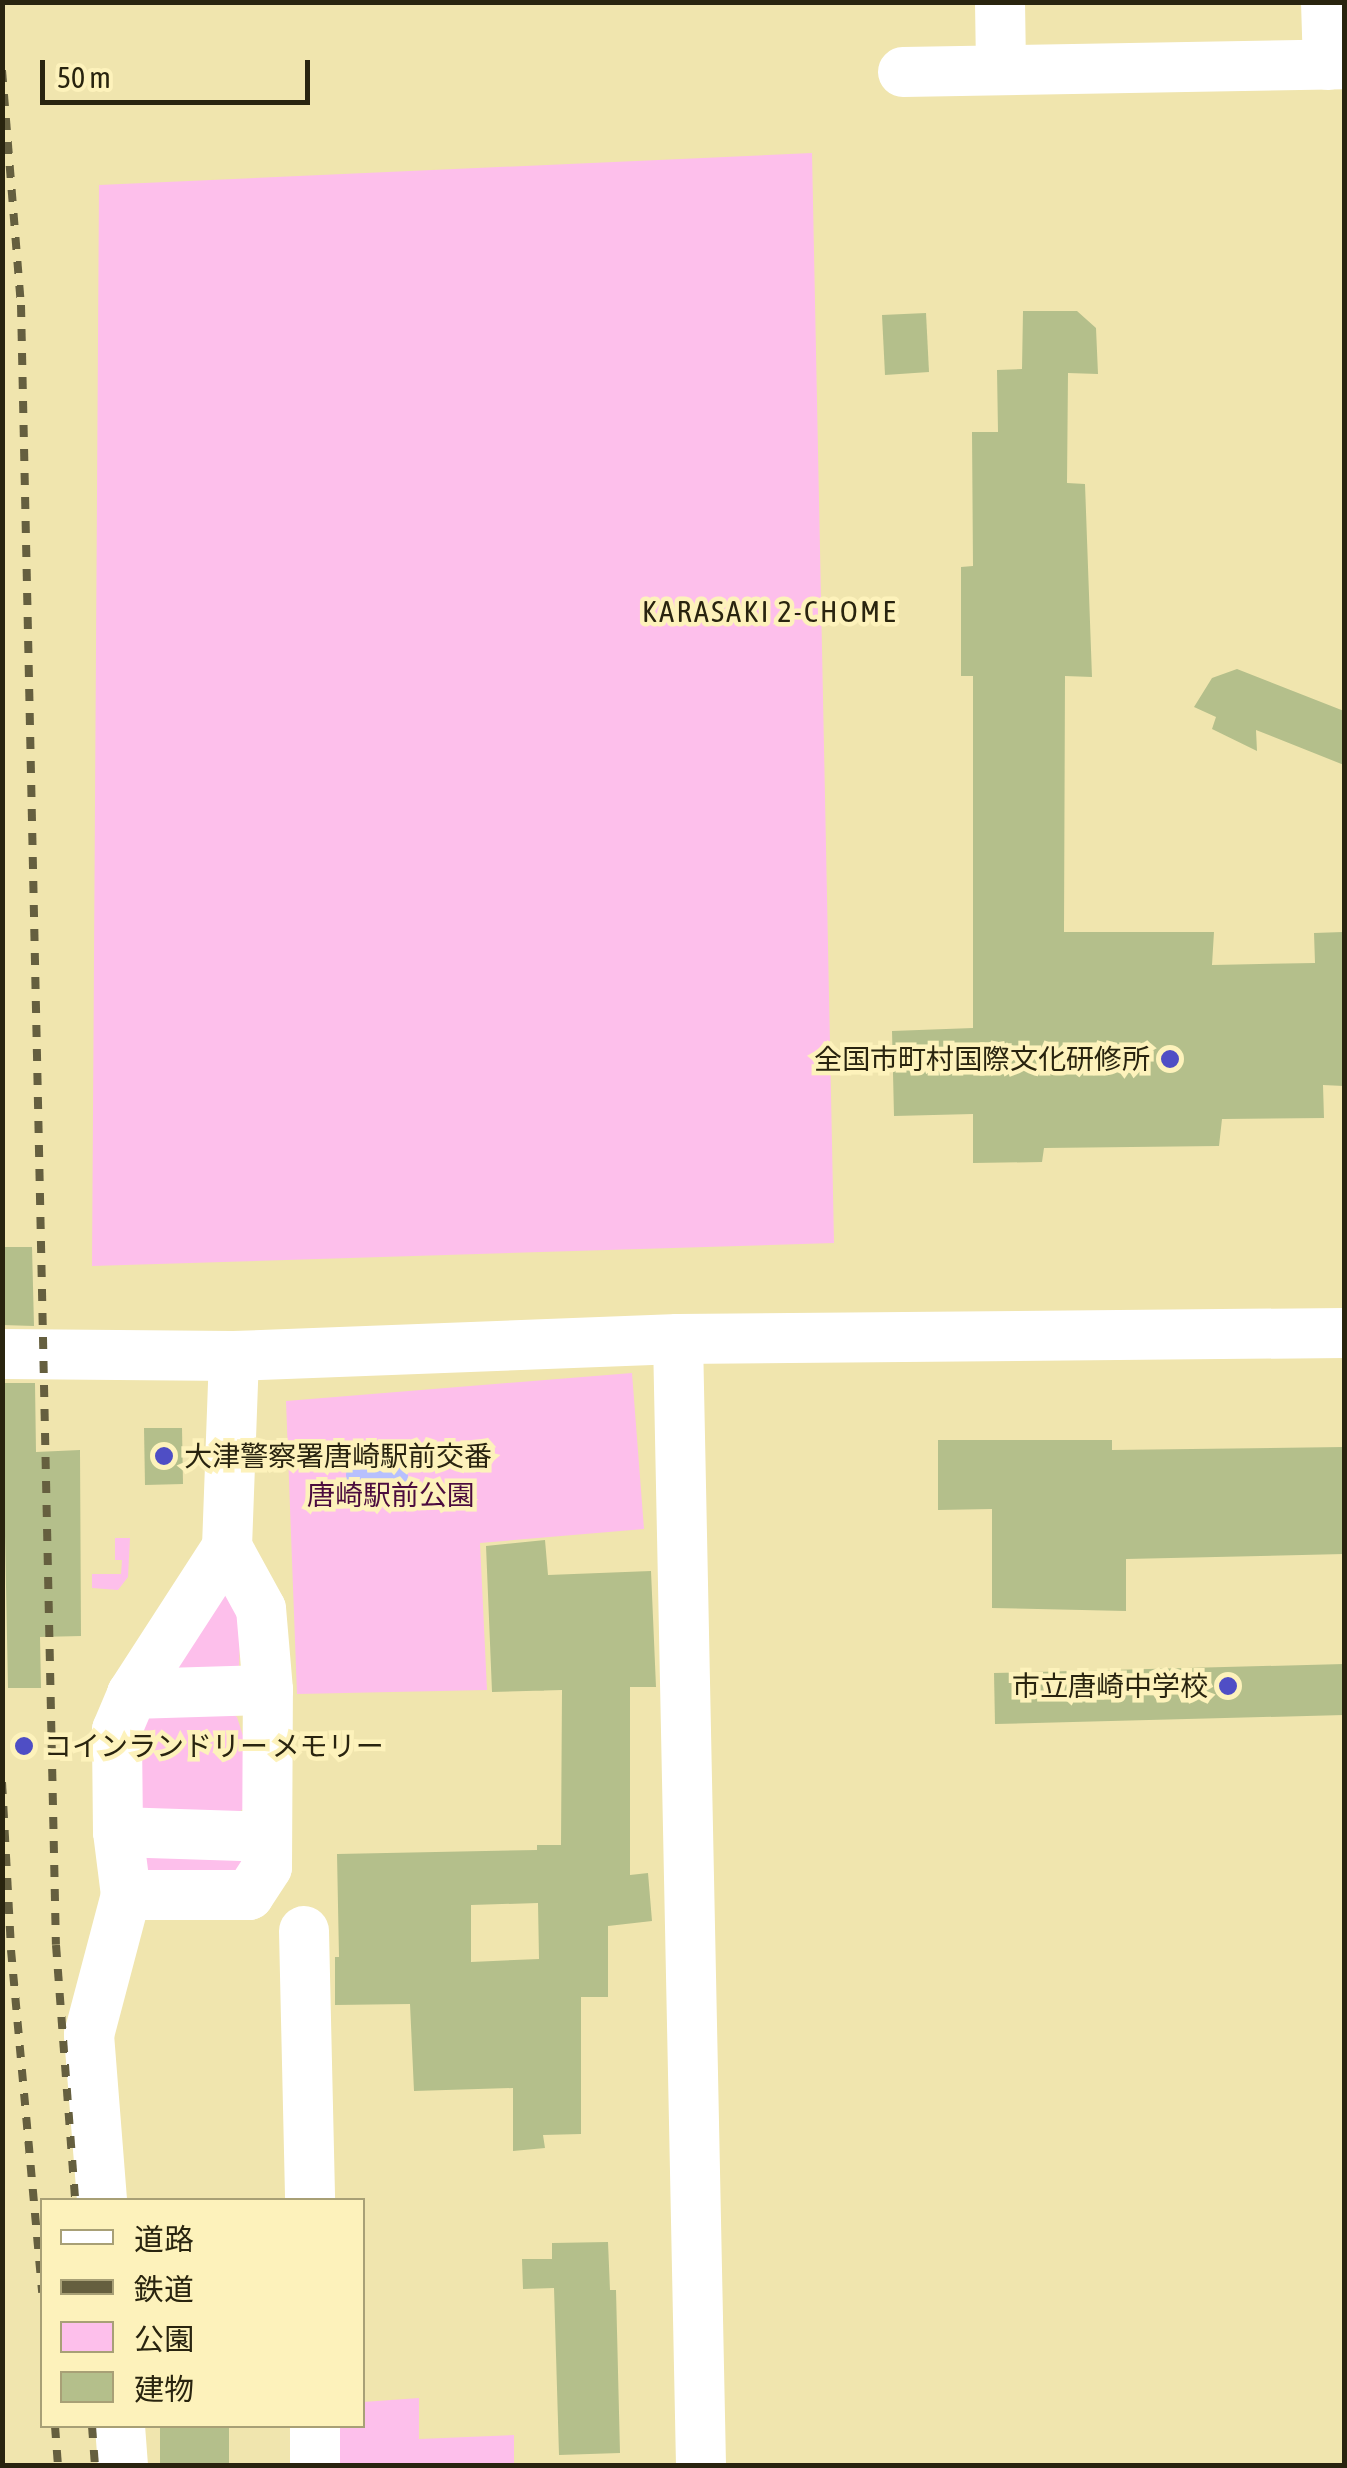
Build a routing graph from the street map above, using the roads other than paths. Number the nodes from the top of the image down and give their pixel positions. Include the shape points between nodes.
1 (1000, 2) edge
2 (1326, 2) edge
3 (1336, 64) edge
4 (1001, 68) junction
5 (904, 72) dead end
6 (1344, 1333) edge
7 (678, 1339) junction
8 (2, 1354) edge
9 (234, 1356) junction
10 (227, 1548) junction
11 (268, 1690) junction
12 (132, 1694) junction
13 (118, 1832) junction
14 (267, 1838) junction
15 (126, 1895) junction
16 (304, 1931) dead end
17 (102, 2198) edge
18 (310, 2198) edge
19 (120, 2428) edge
20 (314, 2428) edge
21 (123, 2466) edge
22 (316, 2466) edge
23 (701, 2466) edge

1 - 4 street
2 - 3 street
3 - 4 street
4 - 5 street
6 - 7 street
7 - 9 street
7 - 23 street
8 - 9 street
9 - 10 street
10 - 11 street via 260,1609
10 - 12 street
11 - 12 street
11 - 14 street
12 - 13 street via 117,1730
13 - 14 street
13 - 15 street
14 - 15 street via 267,1867 250,1895
15 - 17 street via 90,2036
16 - 18 street
19 - 21 street
20 - 22 street

